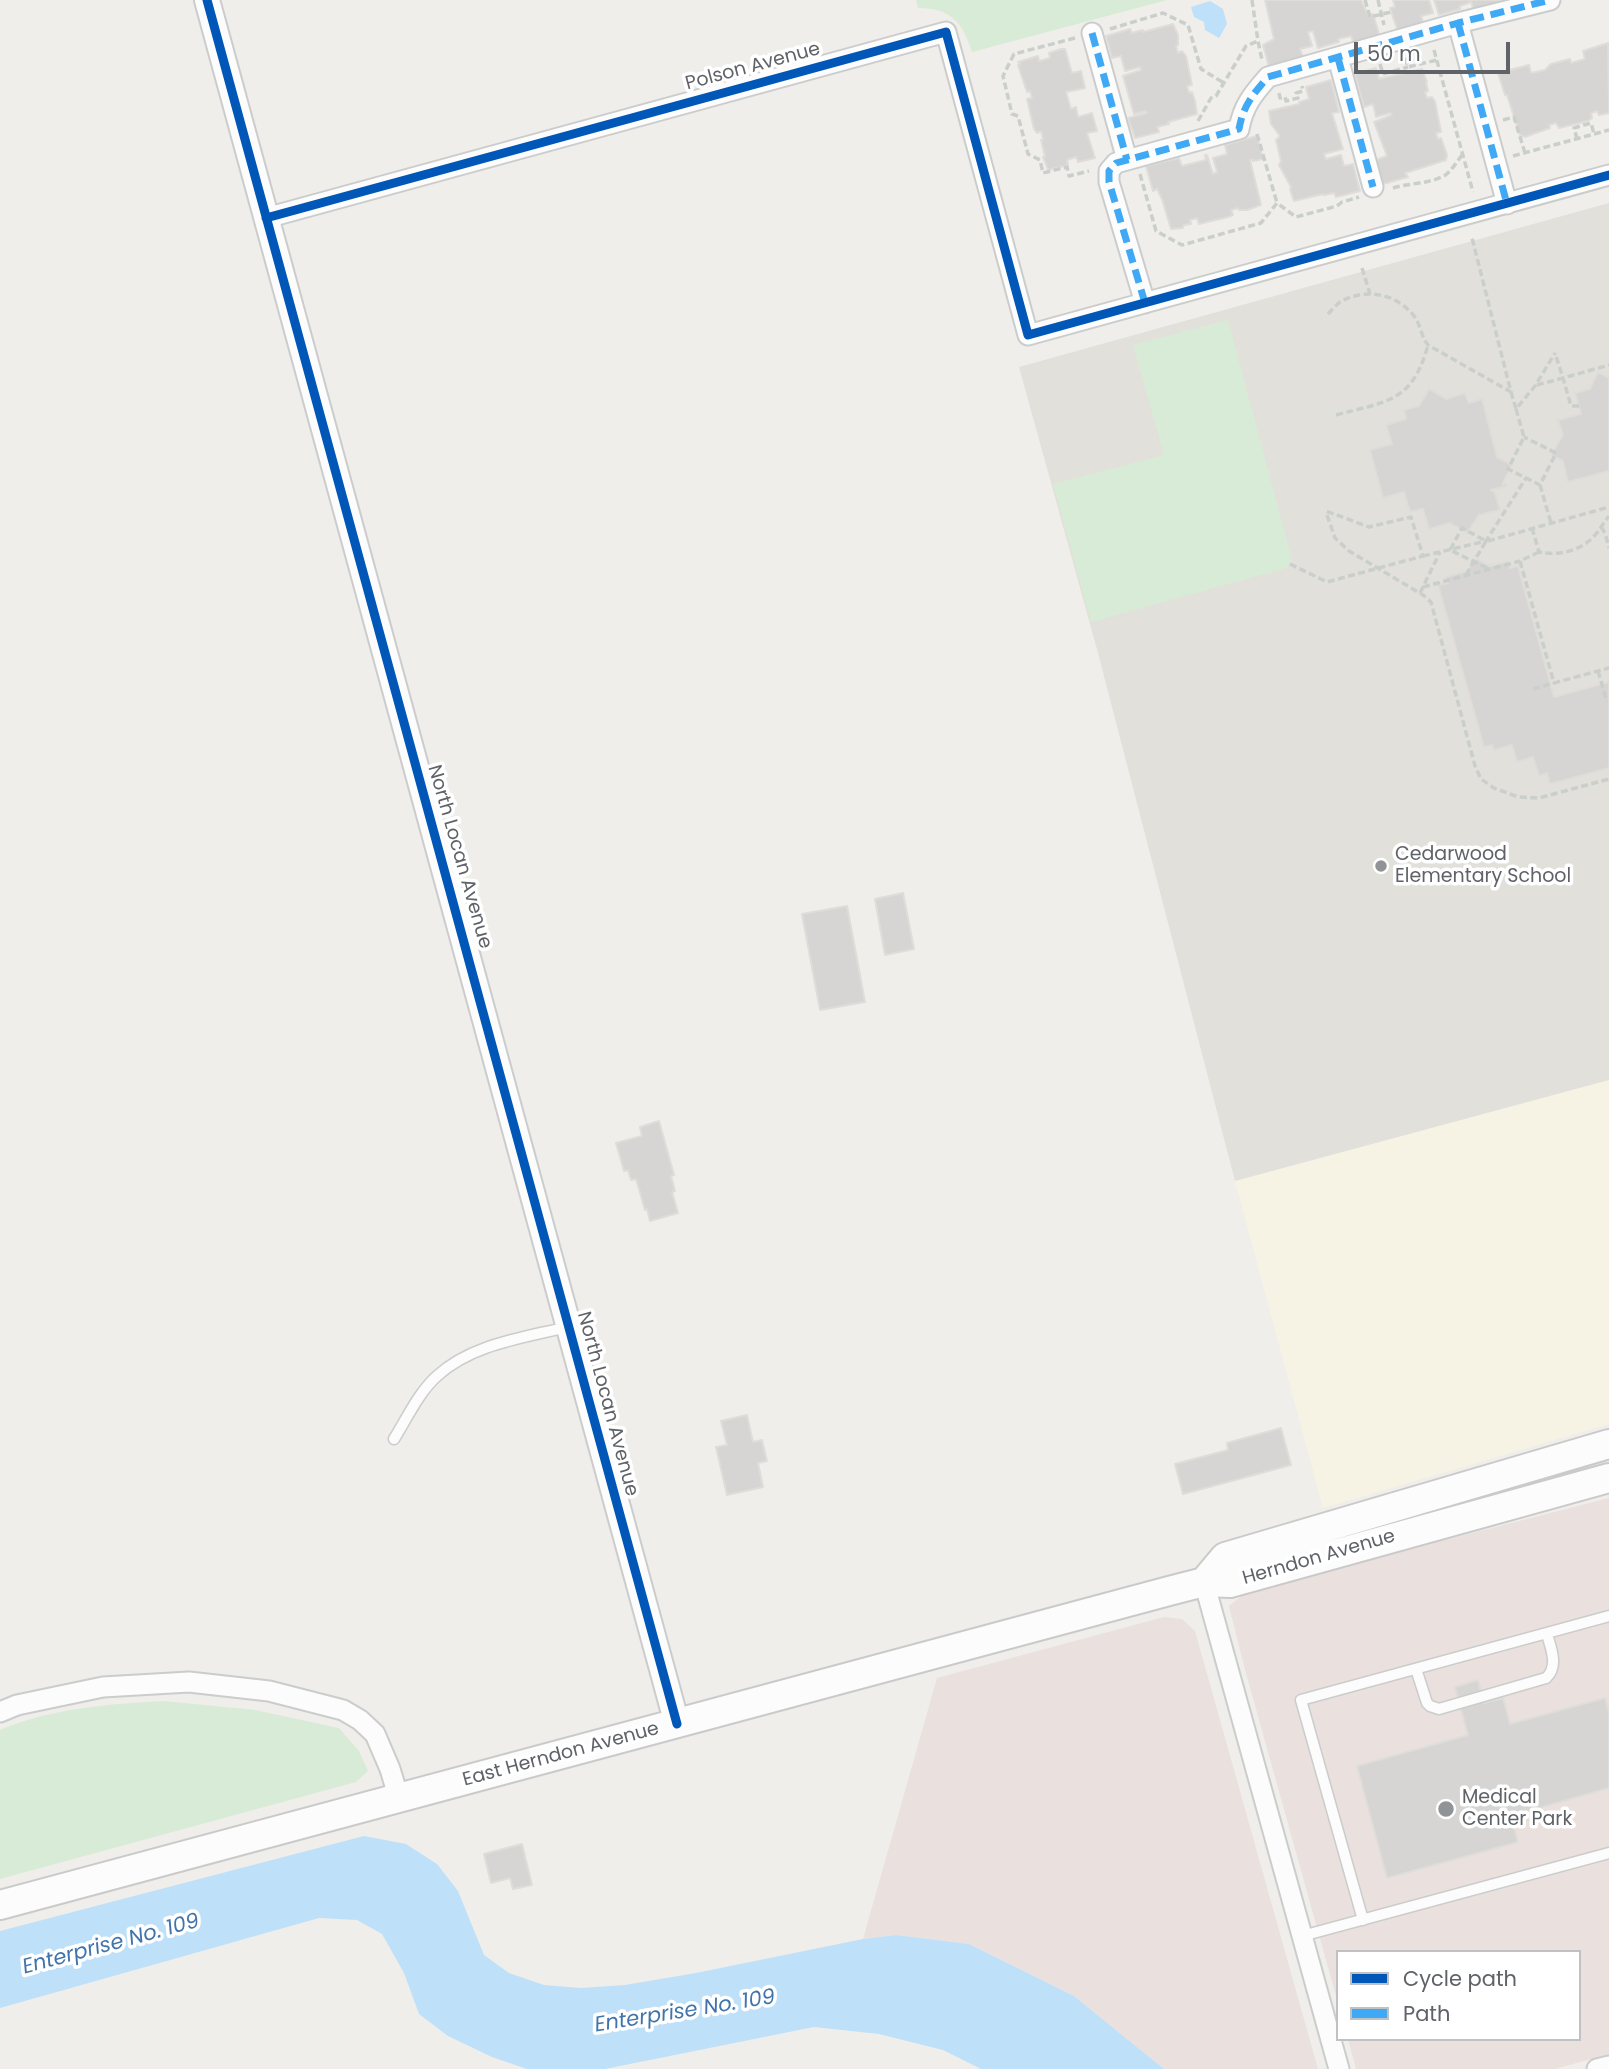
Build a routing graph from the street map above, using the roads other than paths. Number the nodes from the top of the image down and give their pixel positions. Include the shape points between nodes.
1 (207, 0) edge
2 (1550, 0) edge
3 (1458, 23) junction
4 (1092, 33) road end
5 (1338, 58) junction
6 (1133, 164) junction
7 (1609, 176) edge
8 (1378, 190) road end
9 (1507, 204) junction
10 (266, 218) junction
11 (1145, 303) junction
12 (568, 1326) junction
13 (394, 1439) dead end
14 (1609, 1444) edge
15 (1609, 1478) edge
16 (1204, 1583) junction
17 (1609, 1616) edge
18 (1546, 1634) junction
19 (1416, 1669) junction
20 (0, 1712) edge
21 (677, 1724) junction
22 (399, 1799) junction
23 (1609, 1853) edge
24 (0, 1905) edge
25 (1363, 1920) junction
26 (1302, 1936) junction
27 (1609, 2066) edge
28 (1339, 2069) edge
29 (1597, 2069) edge

1 - 10 street, North Locan Avenue
2 - 3 street
3 - 5 street
3 - 9 street
4 - 6 street
5 - 6 street via 1268,77 1249,98 1239,129
5 - 8 street
6 - 11 street via 1116,163 1109,171 1109,182
7 - 9 street
9 - 11 street
10 - 11 street, Polson Avenue via 946,32 1028,335
10 - 12 street, North Locan Avenue
12 - 13 lane via 484,1348 457,1362 425,1389
12 - 21 street, North Locan Avenue
14 - 16 main road, Herndon Avenue via 1225,1557
15 - 16 main road, Herndon Avenue via 1230,1583
16 - 21 main road, East Herndon Avenue
16 - 26 street
17 - 18 lane
18 - 19 lane
18 - 19 lane via 1554,1661 1546,1678 1439,1709 1427,1703
19 - 25 lane via 1301,1700
20 - 22 street via 103,1687 189,1682 269,1691 343,1710 360,1720 375,1734
21 - 22 main road, East Herndon Avenue
22 - 24 main road, East Herndon Avenue
23 - 25 lane
25 - 26 lane
26 - 28 street
27 - 29 street

